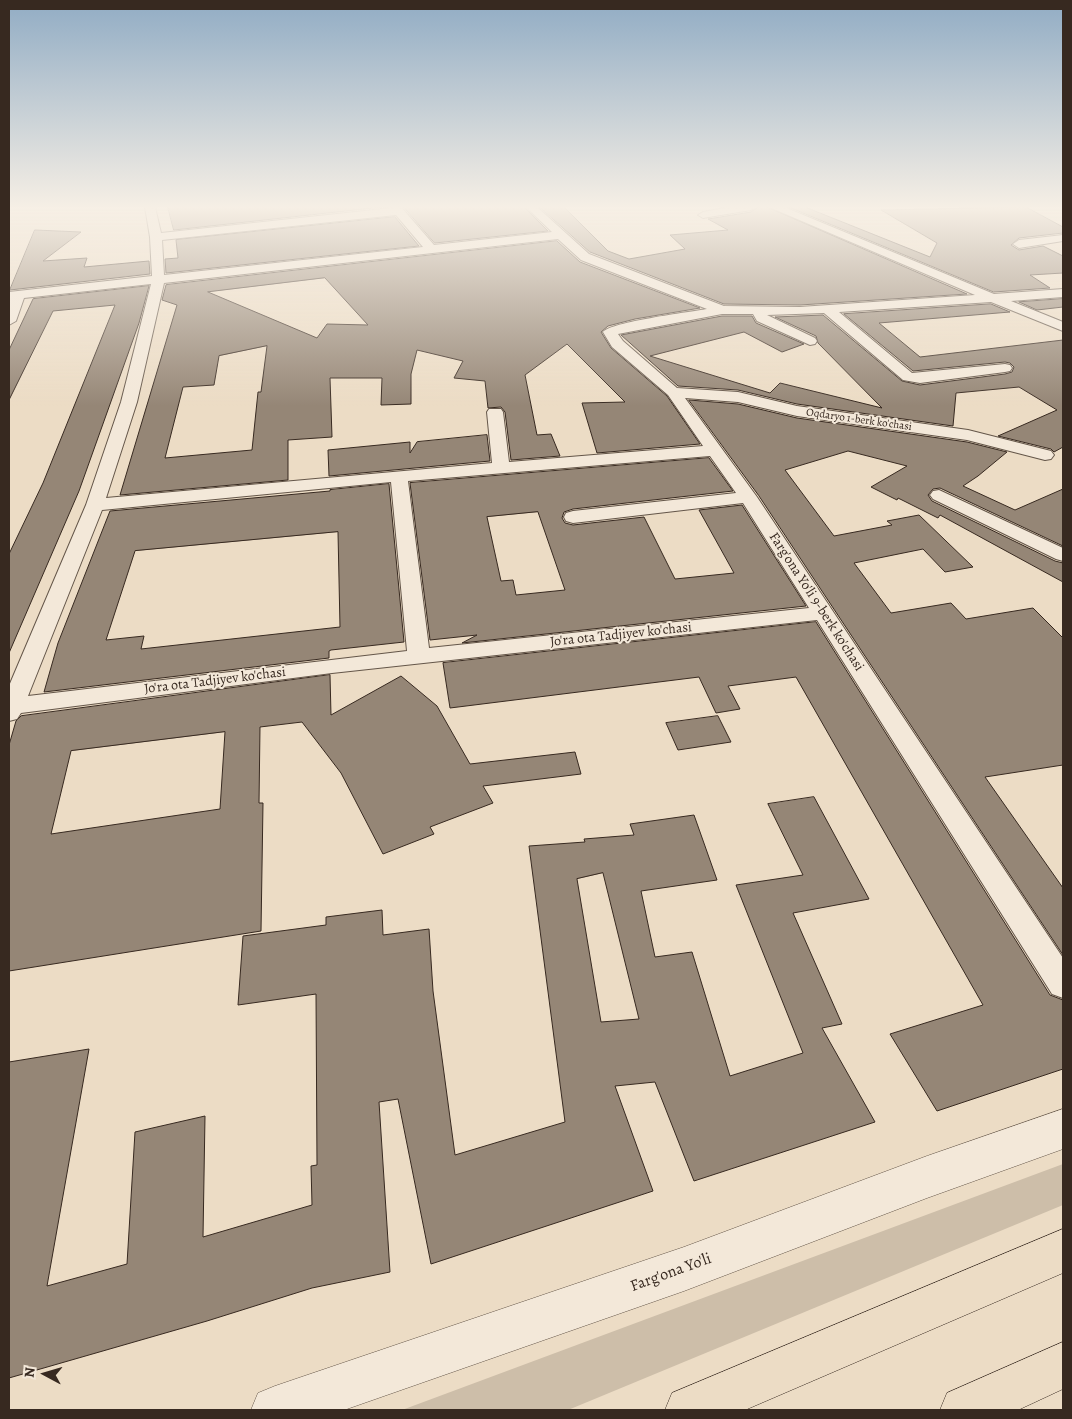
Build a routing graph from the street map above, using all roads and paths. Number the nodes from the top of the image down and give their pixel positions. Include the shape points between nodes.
1 (158, 273) edge
2 (227, 273) edge
3 (627, 273) edge
4 (933, 273) edge
5 (158, 281) junction
6 (1063, 293) edge
7 (14, 296) edge
8 (992, 298) junction
9 (722, 310) junction
10 (828, 310) junction
11 (758, 312) junction
12 (9, 321) edge
13 (1063, 327) edge
14 (810, 341) dead end
15 (1005, 368) dead end
16 (672, 392) junction
17 (495, 412) dead end
18 (715, 450) junction
19 (1044, 455) dead end
20 (501, 468) junction
21 (399, 476) junction
22 (939, 495) dead end
23 (748, 497) junction
24 (95, 505) junction
25 (573, 517) dead end
26 (1063, 555) edge
27 (823, 613) junction
28 (418, 657) junction
29 (10, 710) edge
30 (1063, 984) edge
31 (1063, 1129) edge
32 (1063, 1250) edge
33 (1063, 1365) edge
34 (275, 1410) edge
35 (688, 1410) edge
36 (964, 1410) edge

1 - 5 street, Jo'ra ota Tadjiyev ko'chasi
2 - 5 street
3 - 9 street
4 - 8 street
5 - 7 street
5 - 24 street, Jo'ra ota Tadjiyev ko'chasi via 129,402
6 - 8 street
7 - 12 street
8 - 10 street
8 - 13 street
9 - 11 street
9 - 16 street, Farg'ona Yo'li 9-berk ko'chasi via 610,332 617,344
10 - 11 street
10 - 15 street via 908,377
11 - 14 street via 762,318
16 - 18 street, Farg'ona Yo'li 9-berk ko'chasi
16 - 19 street, Oqdaryo 1-berk ko'chasi via 738,397 797,411 968,435
17 - 20 street
18 - 20 street
18 - 23 street, Farg'ona Yo'li 9-berk ko'chasi
20 - 21 street
21 - 24 street
21 - 28 street
22 - 26 street
23 - 25 street
23 - 27 street, Farg'ona Yo'li 9-berk ko'chasi
24 - 29 street, Jo'ra ota Tadjiyev ko'chasi
27 - 28 street, Jo'ra ota Tadjiyev ko'chasi
27 - 30 street, Farg'ona Yo'li 9-berk ko'chasi
28 - 29 street, Jo'ra ota Tadjiyev ko'chasi
31 - 34 street, Farg'ona Yo'li via 684,1269
32 - 35 main road
33 - 36 main road

